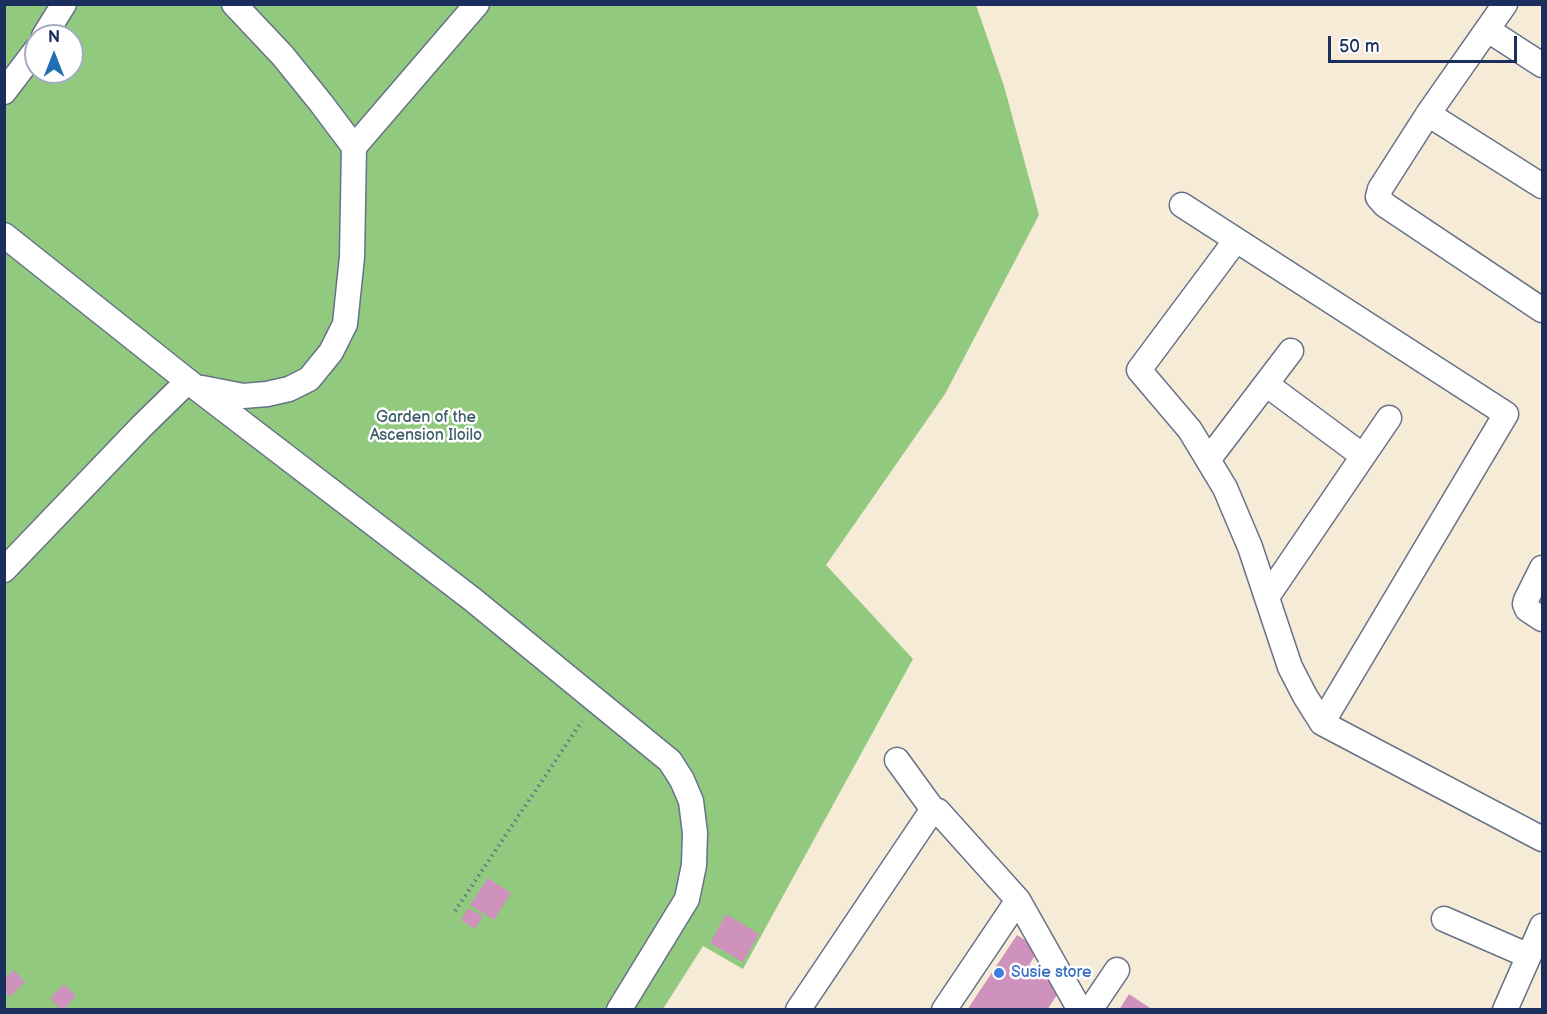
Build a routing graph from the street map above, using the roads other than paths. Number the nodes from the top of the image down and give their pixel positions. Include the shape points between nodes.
1 (64, 4) edge
2 (234, 4) edge
3 (477, 4) edge
4 (1505, 4) edge
5 (52, 24) edge
6 (1488, 30) junction
7 (1542, 65) edge
8 (24, 66) edge
9 (4, 92) edge
10 (1428, 114) junction
11 (354, 147) junction
12 (1542, 186) edge
13 (1182, 205) dead end
14 (4, 235) edge
15 (1236, 240) junction
16 (1542, 310) edge
17 (1291, 351) dead end
18 (191, 384) junction
19 (1266, 384) junction
20 (1389, 418) dead end
21 (1363, 456) junction
22 (1208, 460) junction
23 (1542, 568) edge
24 (4, 570) edge
25 (1267, 597) junction
26 (1542, 619) edge
27 (1322, 723) junction
28 (897, 760) dead end
29 (934, 811) junction
30 (1542, 839) edge
31 (1018, 900) junction
32 (1444, 919) dead end
33 (1542, 926) edge
34 (1529, 956) junction
35 (1117, 970) dead end
36 (619, 1010) edge
37 (798, 1010) edge
38 (944, 1010) edge
39 (1080, 1010) edge
40 (1090, 1010) edge
41 (1505, 1010) edge

1 - 5 street
2 - 11 street via 283,56
3 - 11 street
4 - 6 street
6 - 7 street
6 - 10 street
8 - 9 street
10 - 12 street
10 - 16 street via 1378,197
11 - 18 street via 352,257 345,324 331,352 309,380 289,389 243,396
13 - 15 street
14 - 18 street
15 - 22 street via 1139,370 1190,430
15 - 27 street via 1506,414
17 - 19 street
18 - 24 street via 141,428
18 - 36 street via 472,599 670,761 691,801 694,866 687,899
19 - 21 street
19 - 22 street
20 - 21 street
21 - 25 street
22 - 25 street via 1225,488
23 - 26 street via 1525,604
25 - 27 street via 1290,667
27 - 30 street
28 - 29 street
29 - 31 street
29 - 37 street
31 - 38 street
31 - 39 street
32 - 34 street
33 - 34 street
34 - 41 street
35 - 40 street

